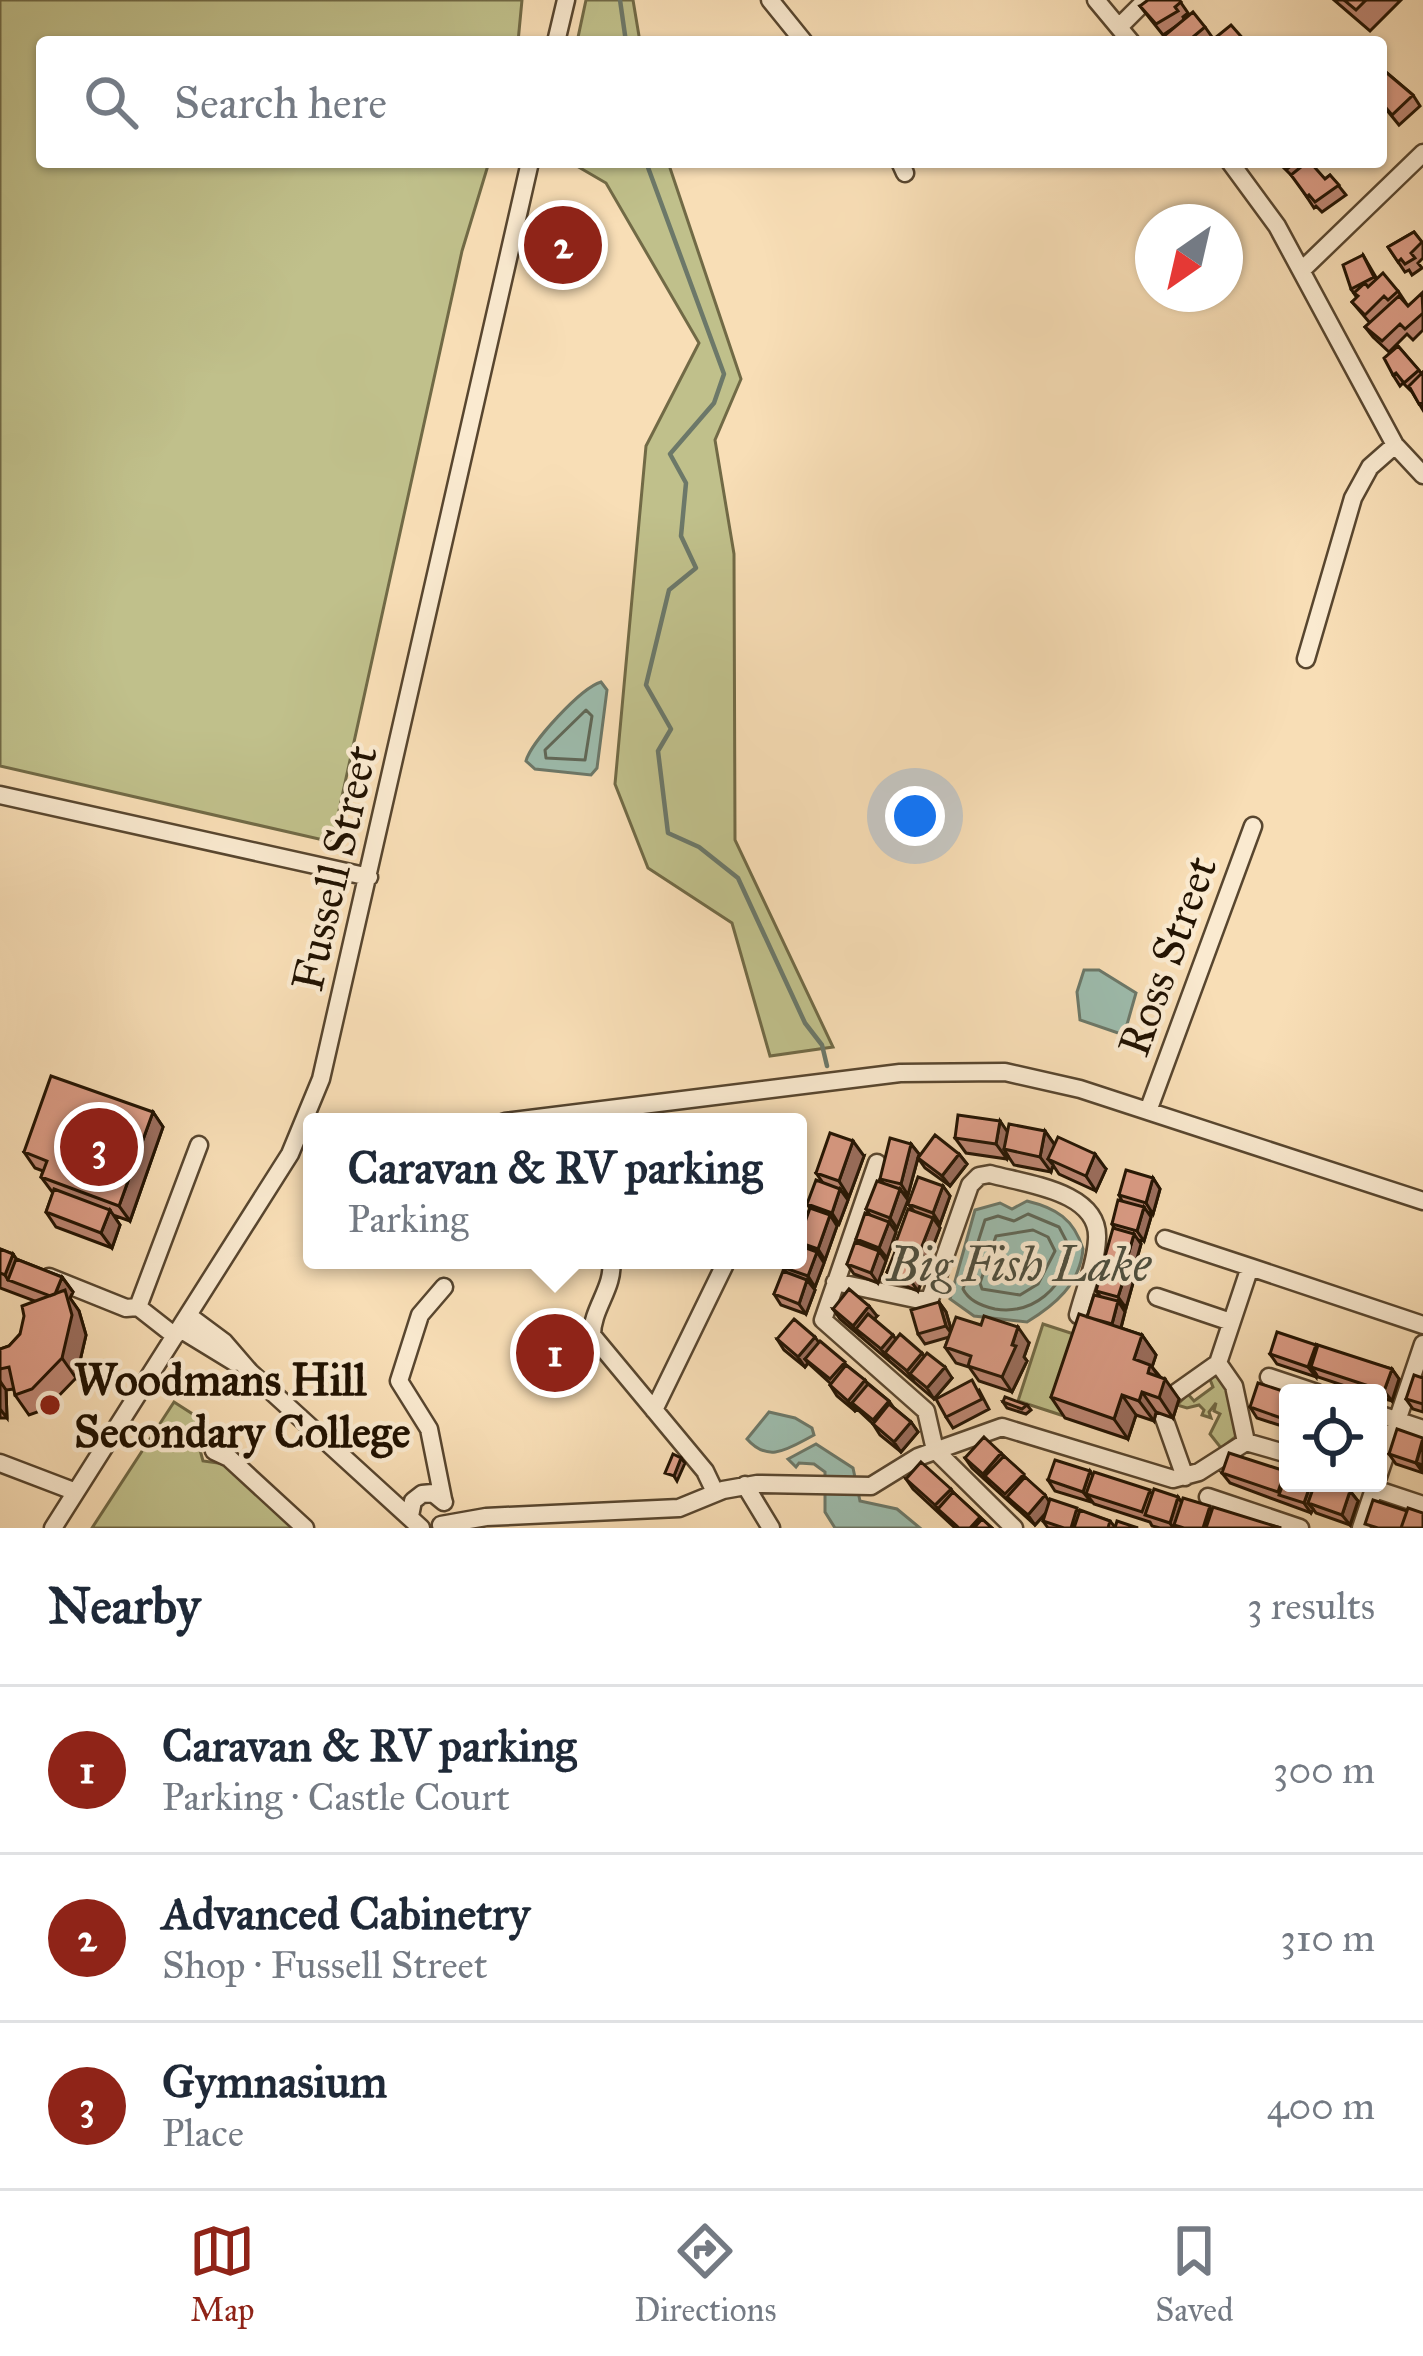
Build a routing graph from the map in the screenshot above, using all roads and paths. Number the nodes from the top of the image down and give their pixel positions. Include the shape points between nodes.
1 (566, 0) edge
2 (770, 0) edge
3 (1096, 0) edge
4 (1146, 0) edge
5 (1119, 27) junction
6 (557, 36) edge
7 (799, 36) edge
8 (1126, 36) edge
9 (1423, 153) edge
10 (529, 168) edge
11 (1234, 168) edge
12 (1302, 270) junction
13 (1395, 445) junction
14 (1423, 475) edge
15 (1306, 658) dead end
16 (0, 795) edge
17 (1253, 826) dead end
18 (369, 877) junction
19 (1148, 1111) junction
20 (312, 1113) edge
21 (576, 1113) edge
22 (303, 1144) edge
23 (199, 1145) dead end
24 (877, 1163) dead end
25 (1423, 1201) edge
26 (1165, 1239) dead end
27 (21, 1265) edge
28 (1250, 1267) junction
29 (612, 1269) edge
30 (723, 1269) edge
31 (835, 1282) junction
32 (444, 1287) dead end
33 (1157, 1298) dead end
34 (138, 1306) junction
35 (1078, 1315) edge
36 (1231, 1322) junction
37 (1423, 1325) edge
38 (181, 1327) junction
39 (1423, 1344) edge
40 (1218, 1363) junction
41 (1269, 1377) dead end
42 (1290, 1384) edge
43 (1170, 1396) edge
44 (654, 1410) junction
45 (1163, 1415) edge
46 (1387, 1417) edge
47 (1397, 1420) junction
48 (1423, 1429) edge
49 (1246, 1442) junction
50 (935, 1450) junction
51 (1387, 1450) edge
52 (214, 1451) dead end
53 (1279, 1451) edge
54 (433, 1459) junction
55 (0, 1463) edge
56 (1185, 1477) junction
57 (745, 1485) junction
58 (1387, 1485) edge
59 (376, 1486) junction
60 (1387, 1487) edge
61 (76, 1492) junction
62 (715, 1492) junction
63 (1373, 1492) edge
64 (1423, 1493) edge
65 (419, 1496) junction
66 (1208, 1497) dead end
67 (444, 1501) junction
68 (1423, 1505) edge
69 (679, 1508) junction
70 (486, 1517) junction
71 (413, 1522) edge
72 (438, 1527) edge
73 (53, 1528) edge
74 (305, 1528) edge
75 (691, 1528) edge
76 (771, 1528) edge
77 (1014, 1528) edge
78 (1300, 1528) edge
79 (1361, 1528) edge

1 - 6 street
2 - 7 street
3 - 5 street
4 - 5 street
5 - 8 street
9 - 12 street
10 - 18 street, Fussell Street
11 - 12 street
12 - 13 street
13 - 14 street
13 - 15 street via 1366,471 1352,498
16 - 18 street
17 - 19 street, Ross Street
18 - 20 street, Fussell Street
19 - 21 street via 1031,1076 956,1070
19 - 25 street
22 - 38 street, Fussell Street
23 - 34 street
24 - 31 street
26 - 28 street
27 - 34 street
28 - 36 street
28 - 37 street
29 - 44 street via 591,1332
30 - 44 street
31 - 35 street via 931,1298 970,1185 990,1174 1070,1198 1090,1215 1097,1243
31 - 50 street via 825,1323 926,1411
32 - 54 street via 420,1315 400,1377 429,1429
33 - 36 street
34 - 38 street
36 - 40 street
38 - 59 street via 224,1342
38 - 61 street, Fussell Street
39 - 47 street
40 - 43 street
40 - 49 street via 1234,1386
41 - 42 street
44 - 62 street
45 - 56 street
46 - 47 street
47 - 48 street
47 - 51 street
49 - 53 street
49 - 56 street
50 - 56 street via 1009,1427 1159,1476
50 - 57 street via 869,1486
50 - 77 street
52 - 74 street
54 - 65 street
54 - 67 street
55 - 61 street
57 - 62 street
57 - 76 street
58 - 64 street
59 - 65 street
59 - 71 street
60 - 68 street
61 - 73 street, Fussell Street
62 - 69 street
63 - 79 street
65 - 67 street
65 - 71 street
66 - 78 street
67 - 70 street
67 - 72 street
69 - 70 street
69 - 75 street
70 - 72 street

